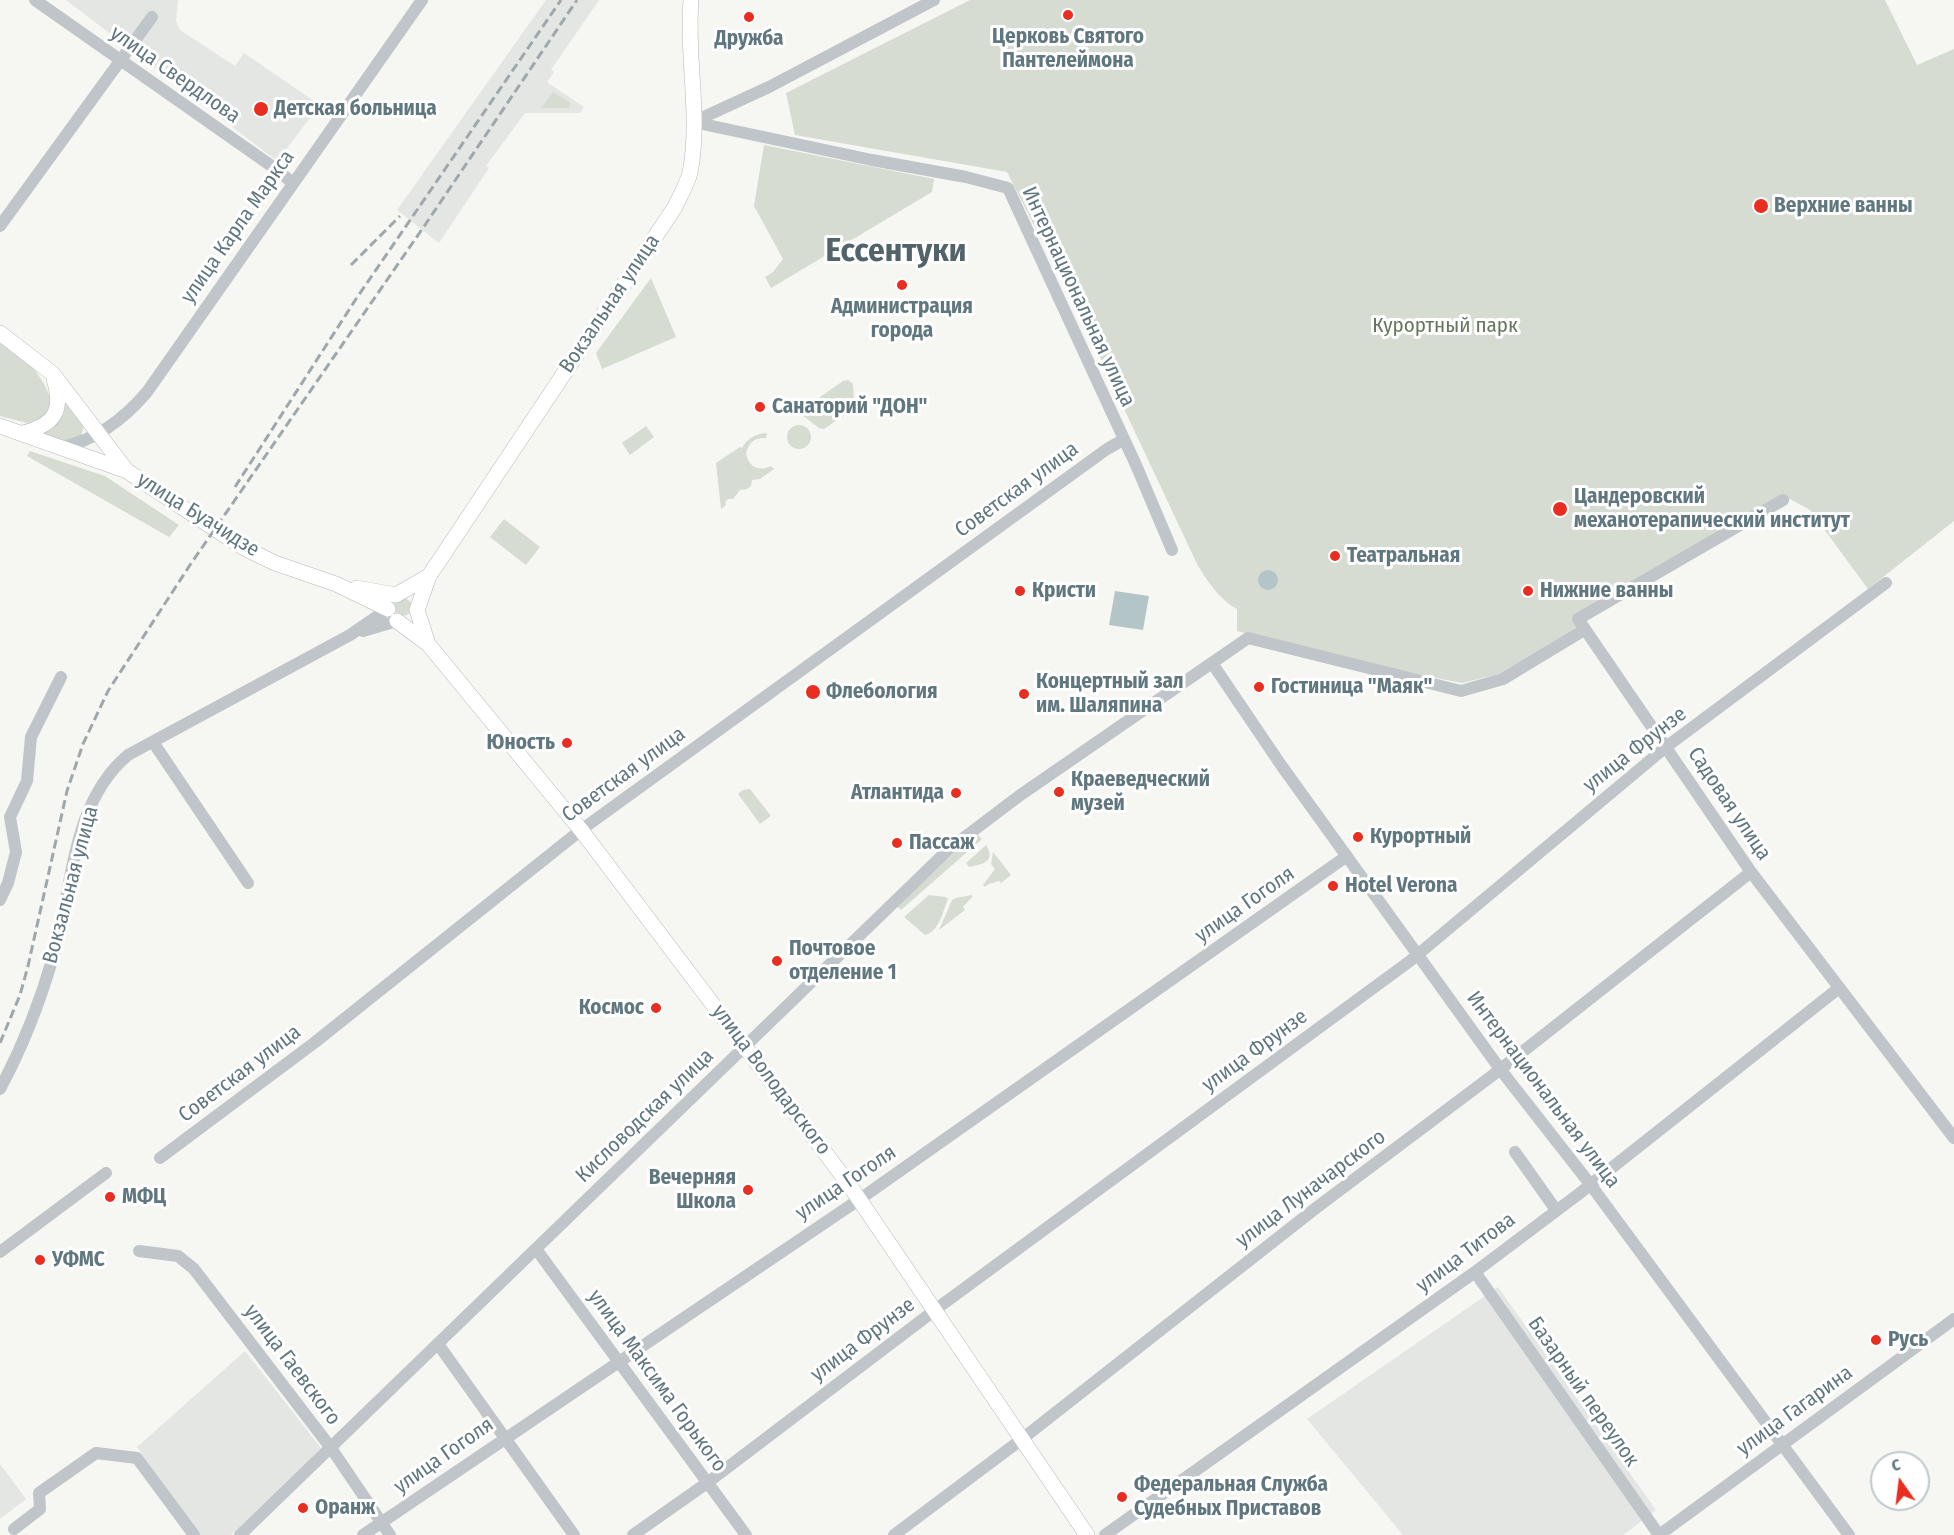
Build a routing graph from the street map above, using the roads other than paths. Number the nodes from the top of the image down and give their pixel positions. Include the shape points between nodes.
1 (35, 0) edge
2 (422, 0) edge
3 (691, 0) edge
4 (934, 0) edge
5 (152, 17) dead end
6 (120, 60) junction
7 (693, 122) junction
8 (292, 183) junction
9 (0, 226) edge
10 (0, 333) edge
11 (53, 374) junction
12 (0, 426) edge
13 (23, 434) junction
14 (99, 434) junction
15 (1123, 440) junction
16 (62, 447) junction
17 (127, 471) junction
18 (1783, 500) dead end
19 (1172, 550) dead end
20 (429, 576) junction
21 (1886, 583) dead end
22 (336, 584) junction
23 (396, 594) junction
24 (417, 610) junction
25 (393, 615) junction
26 (1584, 630) junction
27 (428, 644) junction
28 (1212, 663) junction
29 (61, 677) dead end
30 (153, 742) junction
31 (1666, 747) junction
32 (5, 814) edge
33 (581, 830) junction
34 (1347, 856) junction
35 (1751, 872) junction
36 (248, 883) dead end
37 (0, 900) edge
38 (1419, 954) junction
39 (1839, 988) junction
40 (746, 1047) junction
41 (1500, 1069) junction
42 (0, 1089) edge
43 (1954, 1138) edge
44 (1515, 1152) dead end
45 (160, 1158) dead end
46 (106, 1173) dead end
47 (1590, 1184) junction
48 (860, 1199) junction
49 (1556, 1210) junction
50 (536, 1249) junction
51 (139, 1251) dead end
52 (0, 1252) edge
53 (1475, 1272) junction
54 (935, 1310) junction
55 (1954, 1319) edge
56 (438, 1344) junction
57 (618, 1361) junction
58 (504, 1438) junction
59 (1023, 1439) junction
60 (1782, 1444) junction
61 (331, 1448) junction
62 (707, 1483) junction
63 (382, 1522) junction
64 (14, 1529) dead end
65 (194, 1535) edge
66 (240, 1535) edge
67 (363, 1535) edge
68 (390, 1535) edge
69 (574, 1535) edge
70 (633, 1535) edge
71 (747, 1535) edge
72 (894, 1535) edge
73 (1087, 1535) edge
74 (1105, 1535) edge
75 (1659, 1535) edge
76 (1849, 1535) edge

1 - 6 street, улица Свердлова
2 - 8 street, улица Карла Маркса
3 - 7 main road, Вокзальная улица
4 - 7 street via 769,87
5 - 6 street
6 - 8 street, улица Свердлова
6 - 9 street
7 - 15 street, Интернациональная улица via 1008,188
7 - 20 main road, Вокзальная улица via 689,174 675,207
8 - 14 street, улица Карла Маркса via 147,392
10 - 11 main road, улица Буачидзе
11 - 13 main road via 59,404 55,416 39,429
11 - 14 main road, улица Буачидзе
12 - 13 main road, улица Буачидзе
13 - 16 main road, улица Буачидзе
14 - 16 street, улица Карла Маркса
14 - 17 main road, улица Буачидзе
15 - 19 street, Интернациональная улица
15 - 33 street, Советская улица
16 - 17 main road, улица Буачидзе
17 - 22 main road, улица Буачидзе via 244,548
18 - 26 street via 1578,619
20 - 23 main road
20 - 24 main road
21 - 31 street, улица Фрунзе
22 - 23 main road
22 - 25 main road
23 - 24 main road via 413,597
23 - 25 main road via 390,600
24 - 25 main road via 410,620
24 - 27 main road
25 - 27 main road
25 - 30 street, Вокзальная улица
26 - 28 street, Кисловодская улица via 1503,679 1461,691 1248,638
26 - 31 street, Садовая улица
27 - 33 main road, улица Володарского
28 - 34 street, Интернациональная улица
28 - 40 street, Кисловодская улица via 1024,792 949,849
29 - 32 street via 31,737 27,781
30 - 36 street
30 - 42 street, Вокзальная улица via 113,769 90,806 53,956
31 - 35 street, Садовая улица
31 - 38 street, улица Фрунзе
32 - 37 street via 16,852
33 - 40 main road, улица Володарского
33 - 45 street, Советская улица via 314,1043
34 - 38 street, Интернациональная улица
34 - 48 street, улица Гоголя
35 - 39 street, Садовая улица
35 - 41 street, улица Луначарского
38 - 41 street, Интернациональная улица
38 - 54 street, улица Фрунзе
39 - 43 street, Садовая улица
39 - 47 street, улица Титова
40 - 48 main road, улица Володарского
40 - 50 street, Кисловодская улица
41 - 47 street, Интернациональная улица
41 - 59 street, улица Луначарского via 1306,1215
44 - 49 street
46 - 52 street
47 - 49 street, улица Титова
47 - 60 street, Интернациональная улица
48 - 54 main road, улица Володарского
48 - 57 street, улица Гоголя
49 - 53 street, улица Титова
50 - 56 street, Кисловодская улица
50 - 57 street, улица Максима Горького
51 - 61 street, улица Гаевского via 178,1256 194,1269
53 - 74 street, улица Титова
53 - 75 street, Базарный переулок
54 - 59 main road, улица Володарского
54 - 62 street, улица Фрунзе
55 - 60 street, улица Гагарина
56 - 58 street
56 - 61 street, Кисловодская улица
57 - 58 street, улица Гоголя
57 - 62 street, улица Максима Горького
58 - 63 street, улица Гоголя
58 - 69 street
59 - 72 street, улица Луначарского
59 - 73 main road, улица Володарского
60 - 75 street, улица Гагарина
60 - 76 street, Интернациональная улица
61 - 63 street, улица Гаевского
61 - 66 street, Кисловодская улица
62 - 70 street, улица Фрунзе
62 - 71 street, улица Максима Горького
63 - 67 street, улица Гоголя
63 - 68 street, улица Гаевского
64 - 65 street via 40,1509 39,1493 96,1453 138,1458

